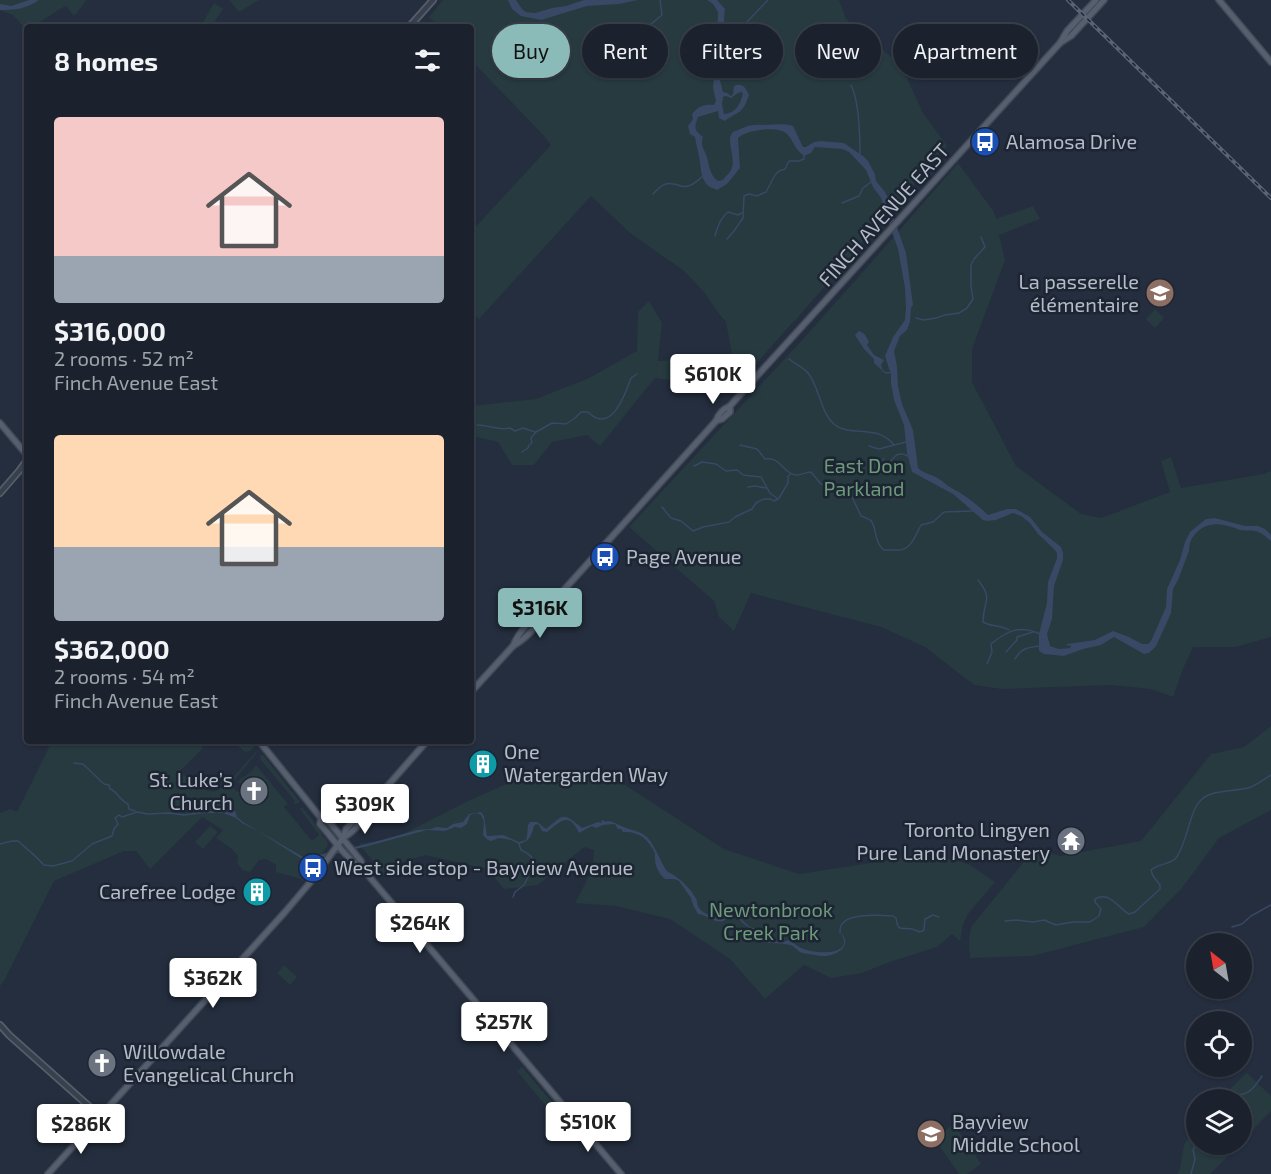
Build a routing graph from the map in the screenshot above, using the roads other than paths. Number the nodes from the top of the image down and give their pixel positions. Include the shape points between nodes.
1 (433, 0) edge
2 (1096, 0) edge
3 (1104, 0) edge
4 (1220, 0) edge
5 (412, 24) edge
6 (1060, 44) junction
7 (1271, 62) edge
8 (0, 423) edge
9 (24, 451) edge
10 (24, 464) edge
11 (0, 493) edge
12 (474, 689) edge
13 (261, 744) edge
14 (423, 744) edge
15 (321, 818) junction
16 (343, 838) junction
17 (338, 844) junction
18 (362, 868) junction
19 (0, 1024) edge
20 (5, 1030) junction
21 (0, 1036) edge
22 (100, 1116) junction
23 (48, 1174) edge
24 (621, 1174) edge

1 - 5 street
2 - 6 main road, FINCH AVENUE EAST
3 - 6 main road, FINCH AVENUE EAST
4 - 7 main road
6 - 12 main road, FINCH AVENUE EAST via 730,406 730,412 716,422 545,611 540,622
8 - 9 main road
10 - 11 street
13 - 15 main road
14 - 16 main road via 349,825
15 - 16 main road via 326,818
15 - 17 main road via 320,824
16 - 17 main road
16 - 18 main road
17 - 18 main road
17 - 22 main road via 279,919
18 - 24 main road
19 - 20 street
20 - 21 street
20 - 22 street
22 - 23 main road

